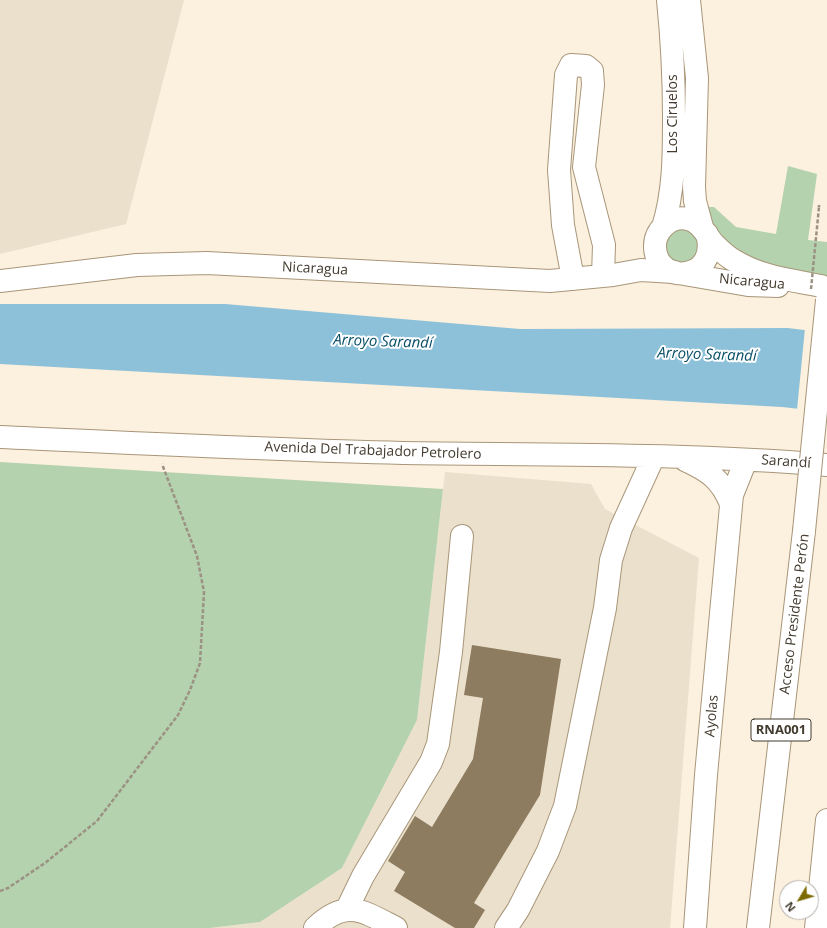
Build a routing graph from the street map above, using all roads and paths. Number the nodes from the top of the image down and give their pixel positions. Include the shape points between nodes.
1 (668, 0) edge
2 (689, 0) edge
3 (705, 230) junction
4 (659, 235) junction
5 (631, 271) junction
6 (679, 273) junction
7 (602, 276) junction
8 (573, 279) junction
9 (0, 281) edge
10 (825, 291) edge
11 (0, 437) edge
12 (159, 444) junction
13 (653, 458) junction
14 (679, 458) junction
15 (746, 460) junction
16 (827, 465) edge
17 (731, 504) junction
18 (462, 536) dead end
19 (827, 820) edge
20 (0, 891) edge
21 (347, 909) junction
22 (315, 928) edge
23 (396, 928) edge
24 (506, 928) edge
25 (695, 928) edge
26 (758, 928) edge
27 (816, 928) edge

1 - 4 main road, Los Ciruelos via 673,61 674,148 671,195
2 - 3 main road, Los Ciruelos via 697,78 694,187 695,201
3 - 4 main road via 687,219 678,219 670,221
3 - 6 main road via 710,251 707,259 693,272
3 - 10 main road, Nicaragua via 724,253 753,270
4 - 5 main road, Nicaragua via 647,258
4 - 6 main road via 656,252 659,261 666,268
5 - 6 main road, Nicaragua via 654,269
5 - 7 main road, Nicaragua
6 - 10 main road, Nicaragua via 748,285
7 - 8 main road, Nicaragua
7 - 8 main road via 604,245 584,167 593,86 592,71 586,66 571,65 566,75 559,170 563,225
8 - 9 main road, Nicaragua via 512,279 207,263 137,265
10 - 26 main road, Acceso Presidente Perón / RNA001, bridge via 804,531
11 - 12 main road, Avenida Del Trabajador Petrolero
12 - 13 main road, Avenida Del Trabajador Petrolero via 338,452
12 - 20 path via 162,465 197,556 204,592 200,663 178,715 97,821 45,863
13 - 14 main road, Avenida Del Trabajador Petrolero
13 - 24 main road via 621,528 611,560 605,608 565,806 548,851
14 - 15 main road, Avenida Del Trabajador Petrolero
14 - 17 main road via 715,477 725,489
15 - 16 main road, Sarandí
15 - 17 main road, Ayolas via 736,480
17 - 25 main road, Ayolas
18 - 21 main road via 451,652 438,744 431,762 363,876
19 - 27 main road
21 - 22 main road via 331,915
21 - 23 main road via 365,912

